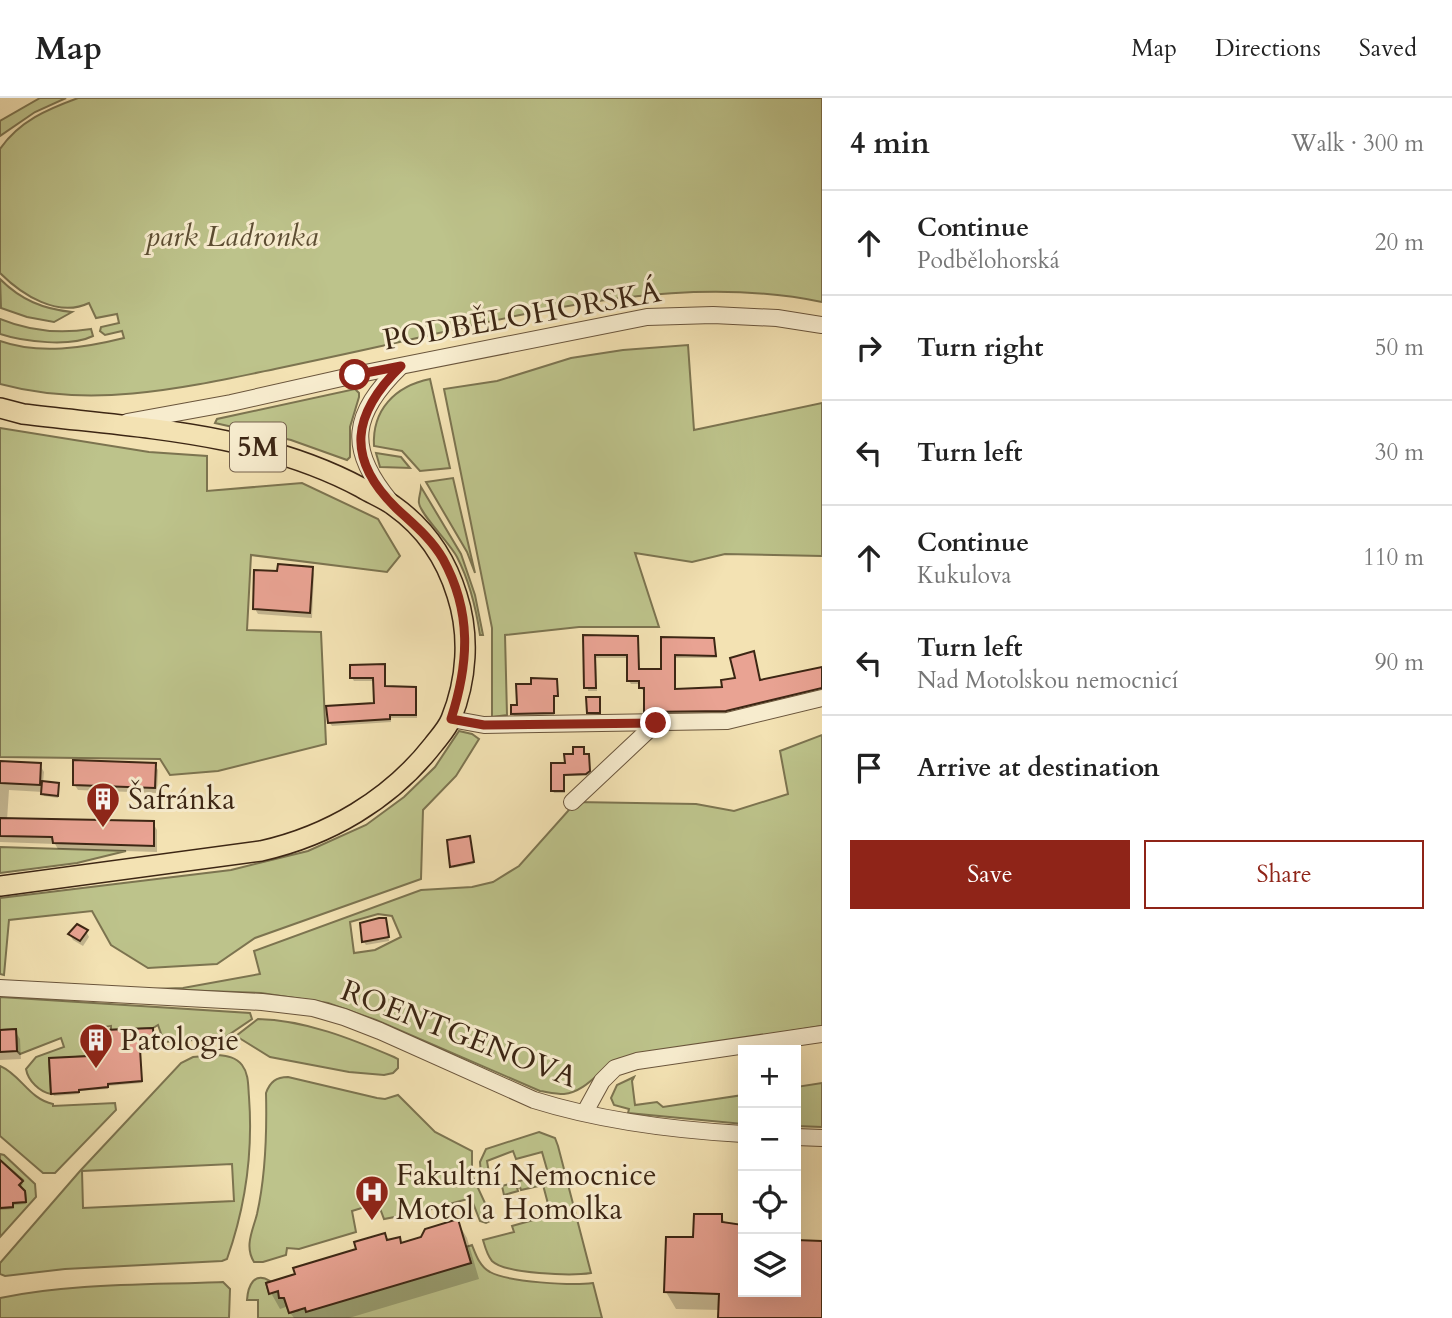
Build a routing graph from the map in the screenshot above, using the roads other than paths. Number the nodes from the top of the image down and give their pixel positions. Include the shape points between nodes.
1 (822, 325) edge
2 (401, 366) junction
3 (0, 408) edge
4 (110, 425) junction
5 (394, 506) junction
6 (822, 698) edge
7 (451, 719) junction
8 (656, 723) junction
9 (572, 802) dead end
10 (0, 886) edge
11 (0, 988) edge
12 (822, 1034) edge
13 (584, 1112) junction
14 (738, 1134) edge
15 (801, 1137) edge
16 (822, 1138) edge

1 - 2 street, PODBĚLOHORSKÁ via 713,315 647,317
2 - 4 street, PODBĚLOHORSKÁ
2 - 5 street via 382,384 360,431 361,455 374,482
3 - 4 main road, 5M
4 - 5 main road, 5M via 244,443 319,467
5 - 7 main road, 5M via 435,547 460,606 466,647
6 - 8 street via 727,721
7 - 8 street via 484,725
7 - 10 main road, 5M via 415,768 390,790 322,833 290,845
8 - 9 street
11 - 13 street, ROENTGENOVA via 313,1008 380,1031 534,1100
12 - 13 street, ROENTGENOVA via 615,1068
13 - 14 street, ROENTGENOVA via 678,1129
15 - 16 street

